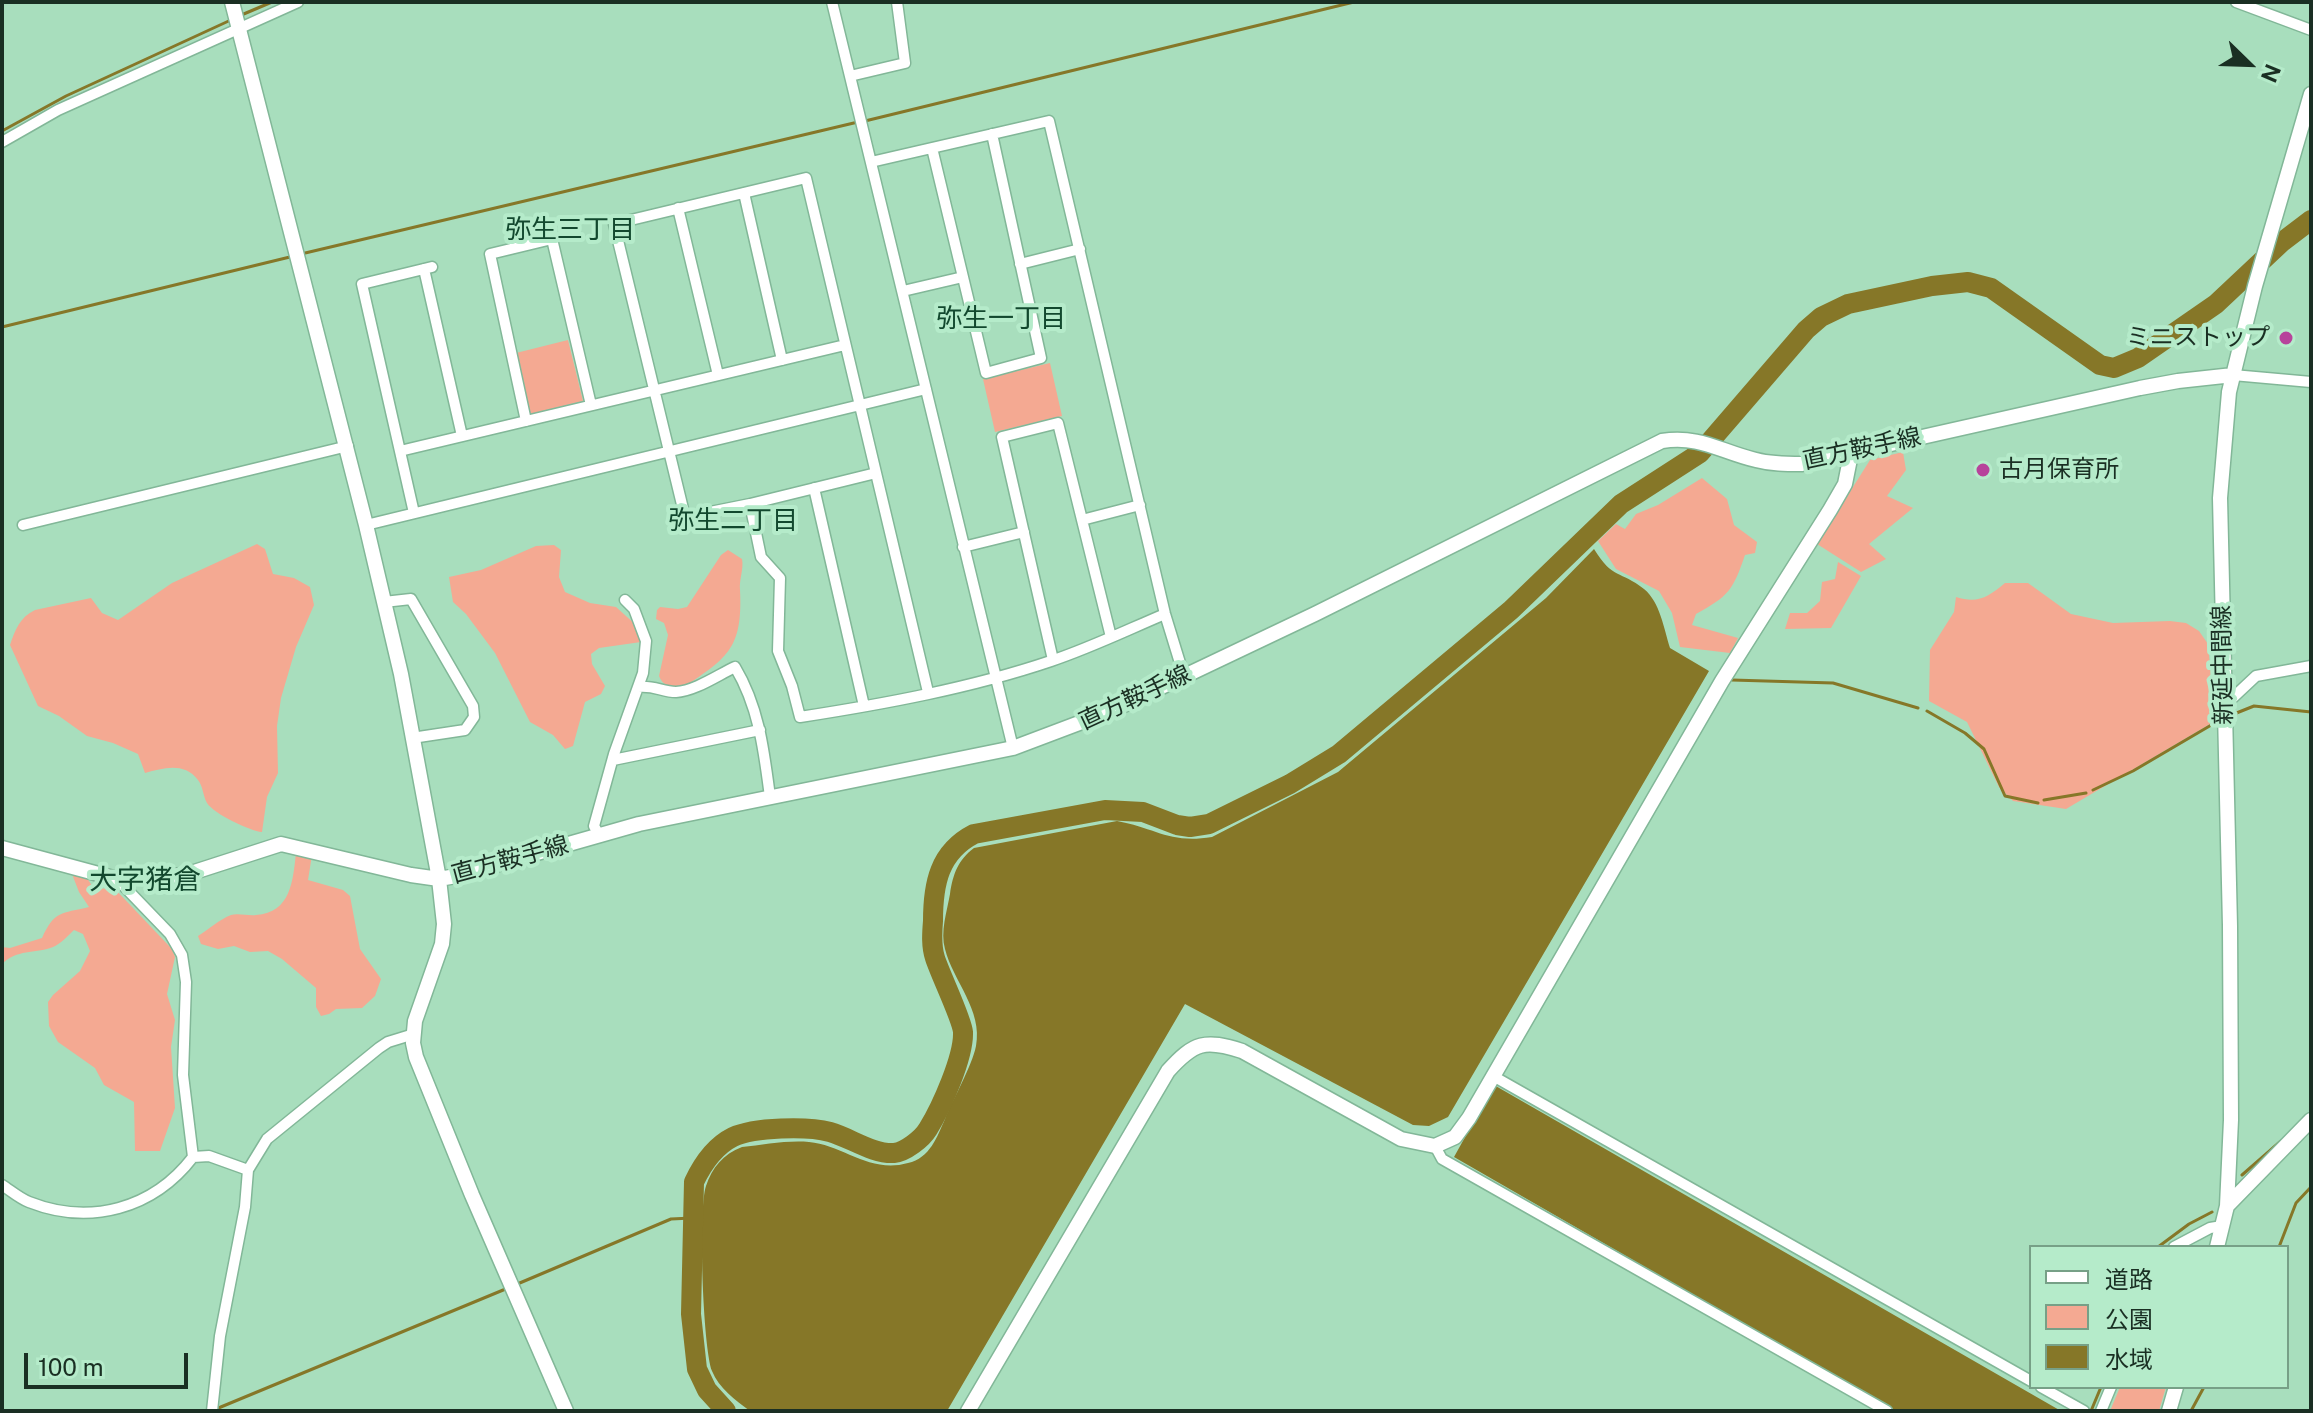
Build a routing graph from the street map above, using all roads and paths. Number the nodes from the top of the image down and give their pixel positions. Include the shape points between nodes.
1 (232, 2) edge
2 (298, 2) edge
3 (832, 2) edge
4 (897, 2) edge
5 (2236, 2) edge
6 (2311, 30) edge
7 (239, 31) junction
8 (850, 76) junction
9 (2311, 94) edge
10 (992, 134) junction
11 (2, 142) edge
12 (932, 148) junction
13 (871, 162) junction
14 (744, 193) junction
15 (678, 208) junction
16 (1080, 249) junction
17 (1020, 264) junction
18 (963, 277) junction
19 (903, 291) junction
20 (845, 345) junction
21 (782, 360) junction
22 (718, 375) junction
23 (2233, 375) junction
24 (2311, 382) edge
25 (926, 389) junction
26 (655, 390) junction
27 (591, 405) junction
28 (860, 405) junction
29 (526, 421) junction
30 (462, 436) junction
31 (348, 446) junction
32 (400, 451) junction
33 (670, 453) junction
34 (1851, 454) junction
35 (876, 473) junction
36 (814, 488) junction
37 (750, 504) junction
38 (1140, 505) junction
39 (414, 513) junction
40 (1082, 520) junction
41 (23, 525) dead end
42 (366, 525) junction
43 (1024, 532) junction
44 (963, 547) junction
45 (625, 600) dead end
46 (384, 602) junction
47 (1165, 614) junction
48 (1111, 637) junction
49 (1053, 660) junction
50 (2311, 666) edge
51 (1184, 676) junction
52 (996, 677) junction
53 (638, 687) junction
54 (928, 692) junction
55 (864, 706) junction
56 (2224, 706) junction
57 (760, 730) junction
58 (412, 738) junction
59 (1013, 748) junction
60 (613, 760) junction
61 (770, 797) junction
62 (599, 835) junction
63 (2, 848) edge
64 (117, 879) junction
65 (439, 879) junction
66 (414, 1034) junction
67 (1493, 1076) junction
68 (2311, 1120) edge
69 (1435, 1146) junction
70 (193, 1157) junction
71 (248, 1170) junction
72 (2, 1185) edge
73 (2227, 1206) junction
74 (2222, 1226) junction
75 (2178, 1245) edge
76 (2217, 1245) edge
77 (2029, 1380) edge
78 (2045, 1389) edge
79 (2110, 1389) edge
80 (2175, 1389) edge
81 (212, 1410) edge
82 (566, 1411) edge
83 (968, 1411) edge
84 (1887, 1411) edge
85 (2084, 1411) edge
86 (2101, 1411) edge
87 (2169, 1411) edge

1 - 7 main road
2 - 7 street
3 - 8 street
4 - 8 street via 905,63
5 - 6 street
7 - 11 street via 58,110
7 - 31 main road
8 - 13 street
9 - 23 main road, 新延中間線
10 - 12 street
10 - 16 street via 1049,121
10 - 17 street
12 - 13 street
12 - 18 street
13 - 19 street
14 - 15 street
14 - 20 street via 806,178
14 - 21 street
15 - 22 street
15 - 26 street via 614,224
16 - 17 street
16 - 38 street
17 - 18 street via 1041,358 986,373
18 - 19 street
19 - 25 street
20 - 21 street
20 - 28 street
21 - 22 street
22 - 26 street
23 - 24 street
23 - 34 main road, 直方鞍手線 via 2140,388
23 - 56 main road, 新延中間線 via 2220,498
25 - 28 street
25 - 44 street
26 - 27 street
26 - 33 street
27 - 29 street
27 - 29 street via 552,239 505,250 490,254
28 - 33 street
28 - 35 street
29 - 30 street
30 - 32 street
30 - 32 street via 428,268 362,284
31 - 41 street
31 - 42 main road
32 - 39 street
33 - 37 street via 685,517
33 - 39 street
34 - 51 main road, 直方鞍手線 via 1774,464 1698,440 1662,441
34 - 67 main road via 1845,484 1722,681
35 - 36 street
35 - 54 street
36 - 37 street
36 - 55 street
37 - 55 street via 761,557 780,578 778,651 800,717
38 - 40 street
38 - 47 street
39 - 42 street
40 - 43 street via 1058,423 1002,437
40 - 48 street
42 - 46 main road
43 - 44 street
43 - 49 street
44 - 52 street
45 - 53 street via 646,641
46 - 58 main road
46 - 58 street via 411,599 473,706 474,717 465,730
47 - 48 street
47 - 51 street
48 - 49 street
49 - 52 street
50 - 56 street via 2256,676
51 - 59 main road, 直方鞍手線
52 - 54 street
52 - 59 street
53 - 57 street via 685,691 735,667
53 - 60 street
54 - 55 street
56 - 73 main road, 新延中間線 via 2231,1081
57 - 60 street
57 - 61 street
58 - 65 main road
59 - 61 main road, 直方鞍手線
60 - 62 street via 594,826
61 - 62 main road, 直方鞍手線
62 - 65 main road, 直方鞍手線
63 - 64 main road, 直方鞍手線
64 - 65 main road, 直方鞍手線 via 185,875 281,844
64 - 70 street via 170,934 182,955 183,1075
65 - 66 main road via 442,944
66 - 71 street via 388,1042 267,1139
66 - 82 main road via 416,1057
67 - 69 main road via 1455,1137
67 - 77 street
68 - 73 main road
69 - 83 main road via 1401,1139 1242,1051 1217,1043 1193,1048 1168,1071
69 - 84 street via 1442,1159
70 - 71 street via 209,1156
70 - 72 street via 153,1195 113,1210 72,1212 28,1201
71 - 81 street
73 - 74 main road, 新延中間線
74 - 75 street
74 - 76 main road, 新延中間線
78 - 85 street
79 - 86 street
80 - 87 main road

